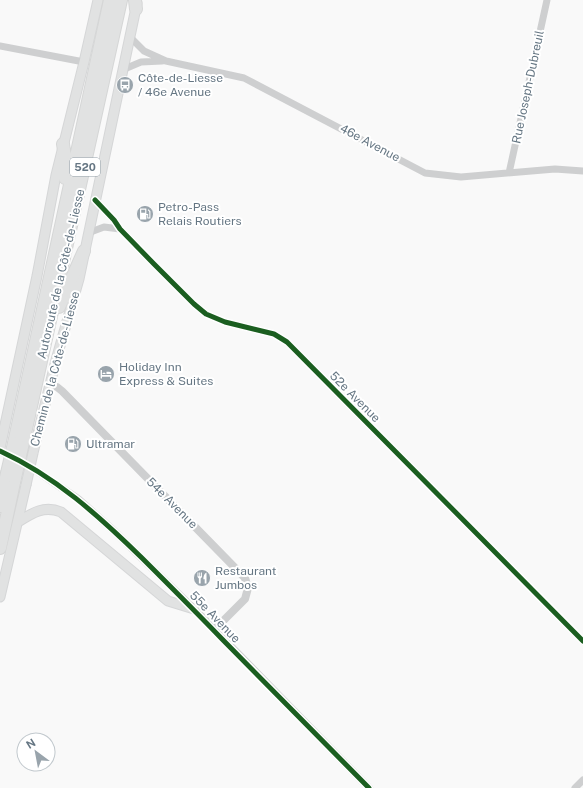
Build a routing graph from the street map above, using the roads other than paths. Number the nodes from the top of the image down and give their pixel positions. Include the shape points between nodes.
1 (98, 0) edge
2 (110, 0) edge
3 (121, 0) edge
4 (547, 0) edge
5 (136, 3) edge
6 (130, 37) junction
7 (0, 46) edge
8 (166, 61) junction
9 (84, 62) junction
10 (122, 70) junction
11 (63, 144) junction
12 (583, 171) edge
13 (508, 173) junction
14 (95, 200) junction
15 (61, 224) junction
16 (120, 228) junction
17 (88, 233) junction
18 (84, 251) junction
19 (47, 334) junction
20 (50, 385) junction
21 (4, 417) edge
22 (0, 448) edge
23 (23, 448) junction
24 (37, 471) tunnel mouth
25 (11, 476) junction
26 (0, 506) edge
27 (18, 522) junction
28 (0, 548) edge
29 (0, 596) edge
30 (194, 609) junction
31 (214, 630) junction
32 (583, 641) edge
33 (583, 780) edge
34 (369, 788) edge
35 (575, 788) edge

1 - 9 main road
2 - 15 highway, Autoroute de la Côte-de-Liesse / 520
3 - 19 highway, Autoroute de la Côte-de-Liesse / 520
4 - 13 street, Rue Joseph-Dubreuil
5 - 6 main road, Chemin de la Côte-de-Liesse
6 - 8 street, 46e Avenue via 144,51
6 - 10 main road, Chemin de la Côte-de-Liesse
7 - 9 street
8 - 10 street, 46e Avenue via 141,62
8 - 13 street, 46e Avenue via 244,78 425,173 461,178
9 - 11 main road
10 - 14 main road, Chemin de la Côte-de-Liesse
11 - 15 highway via 66,164
11 - 21 main road via 39,268
12 - 13 street, 46e Avenue via 555,168
14 - 16 street, 52e Avenue
14 - 17 main road, Chemin de la Côte-de-Liesse
15 - 23 highway, Autoroute de la Côte-de-Liesse / 520
16 - 17 street via 104,227
16 - 32 street, 52e Avenue via 206,314 225,322 274,334 287,342
17 - 18 main road, Chemin de la Côte-de-Liesse
18 - 19 highway
18 - 20 main road, Chemin de la Côte-de-Liesse
19 - 23 highway, Autoroute de la Côte-de-Liesse / 520
20 - 23 main road, Chemin de la Côte-de-Liesse
20 - 31 street, 54e Avenue via 62,391 244,578 248,588 245,599
21 - 22 main road
23 - 25 highway, Autoroute de la Côte-de-Liesse / 520, bridge
23 - 27 main road, Chemin de la Côte-de-Liesse, bridge via 26,485
24 - 30 street, 55e Avenue via 101,518
25 - 26 highway, Autoroute de la Côte-de-Liesse / 520
25 - 28 highway, Autoroute de la Côte-de-Liesse / 520
27 - 29 main road, Chemin de la Côte-de-Liesse
27 - 30 main road via 42,510 52,509 61,512 168,600
30 - 31 street, 55e Avenue
31 - 34 street, 55e Avenue
33 - 35 street

